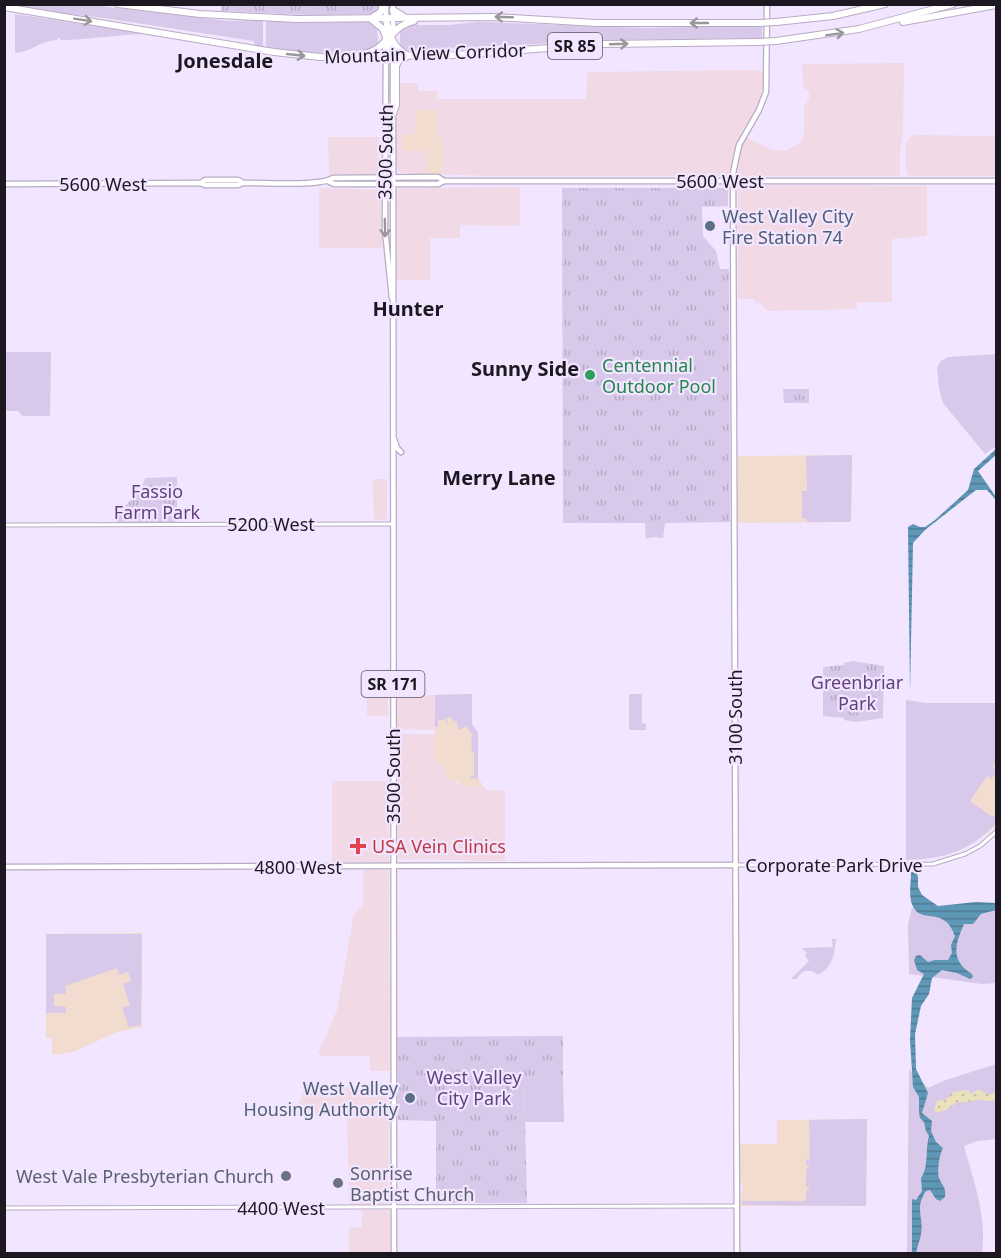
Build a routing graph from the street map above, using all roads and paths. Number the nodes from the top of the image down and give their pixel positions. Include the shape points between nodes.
1 (118, 4) edge
2 (384, 4) edge
3 (768, 4) edge
4 (871, 4) edge
5 (885, 4) edge
6 (953, 4) edge
7 (996, 5) edge
8 (4, 7) edge
9 (393, 7) edge
10 (478, 17) junction
11 (463, 18) junction
12 (326, 19) junction
13 (369, 19) junction
14 (389, 19) junction
15 (792, 21) junction
16 (875, 26) junction
17 (393, 27) joint
18 (389, 37) junction
19 (386, 48) joint
20 (454, 55) junction
21 (315, 56) junction
22 (410, 56) junction
23 (327, 57) junction
24 (388, 58) junction
25 (393, 114) junction
26 (385, 177) junction
27 (393, 177) junction
28 (733, 180) junction
29 (328, 181) junction
30 (444, 181) junction
31 (996, 181) edge
32 (4, 184) edge
33 (385, 184) junction
34 (393, 184) junction
35 (392, 298) junction
36 (392, 431) junction
37 (401, 452) dead end
38 (393, 524) junction
39 (4, 525) edge
40 (996, 832) edge
41 (735, 865) junction
42 (393, 866) junction
43 (4, 867) edge
44 (736, 1206) junction
45 (394, 1207) junction
46 (4, 1208) edge
47 (394, 1254) edge
48 (737, 1254) edge

1 - 12 highway, Mountain View Corridor / SR 85 via 200,14
2 - 12 highway via 375,16
2 - 14 main road
3 - 28 main road, 3100 South via 765,94 739,145
4 - 15 highway
5 - 15 highway, Mountain View Corridor / SR 85
6 - 16 highway, Mountain View Corridor / SR 85
7 - 16 highway
8 -> 21 highway, Mountain View Corridor / SR 85
9 - 10 highway via 402,16
9 - 14 main road
10 - 11 highway, Mountain View Corridor / SR 85
15 -> 10 highway, Mountain View Corridor / SR 85, bridge via 596,23
11 - 14 highway, Mountain View Corridor / SR 85
11 - 18 highway via 410,22
12 - 13 highway, Mountain View Corridor / SR 85
13 - 14 highway, Mountain View Corridor / SR 85
13 - 18 highway via 378,23
14 - 17 main road
14 - 18 highway
20 -> 16 highway, Mountain View Corridor / SR 85, bridge via 604,44 777,41
17 - 18 highway
18 - 19 highway
18 - 22 highway via 400,51
18 - 23 highway via 370,53
18 - 24 highway
19 - 24 main road, 3500 South / SR 171
20 - 22 highway, Mountain View Corridor / SR 85
20 - 25 highway via 399,60
21 - 23 highway, Mountain View Corridor / SR 85
21 - 24 highway
22 - 24 highway, Mountain View Corridor / SR 85
23 - 24 highway, Mountain View Corridor / SR 85
24 - 25 main road, 3500 South / SR 171
24 - 26 main road, 3500 South / SR 171
25 - 27 main road, 3500 South / SR 171
26 - 27 main road, 5600 West
26 - 29 main road, 5600 West
26 - 33 main road, 3500 South / SR 171
27 - 30 main road, 5600 West via 438,177
27 - 34 main road, 3500 South / SR 171
28 - 30 main road, 5600 West
28 - 31 main road, 5600 West
28 - 41 main road, 3100 South
29 - 32 main road, 5600 West via 232,185
29 - 33 main road, 5600 West
30 - 34 main road, 5600 West
33 - 34 main road, 5600 West
33 -> 35 main road, 3500 South / SR 171 via 385,240
34 - 35 main road, 3500 South / SR 171
35 - 36 main road, 3500 South / SR 171
36 - 37 main road
36 - 38 main road, 3500 South / SR 171
38 - 39 street, 5200 West
38 - 42 main road, 3500 South / SR 171
40 - 41 street, Corporate Park Drive via 970,852 933,864
41 - 42 main road, 4800 West
41 - 44 main road, 3100 South
42 - 43 main road, 4800 West
42 - 45 main road, 3500 South / SR 171
44 - 45 street, 4400 West
44 - 48 main road, 3100 South
45 - 46 street, 4400 West
45 - 47 main road, 3500 South / SR 171

